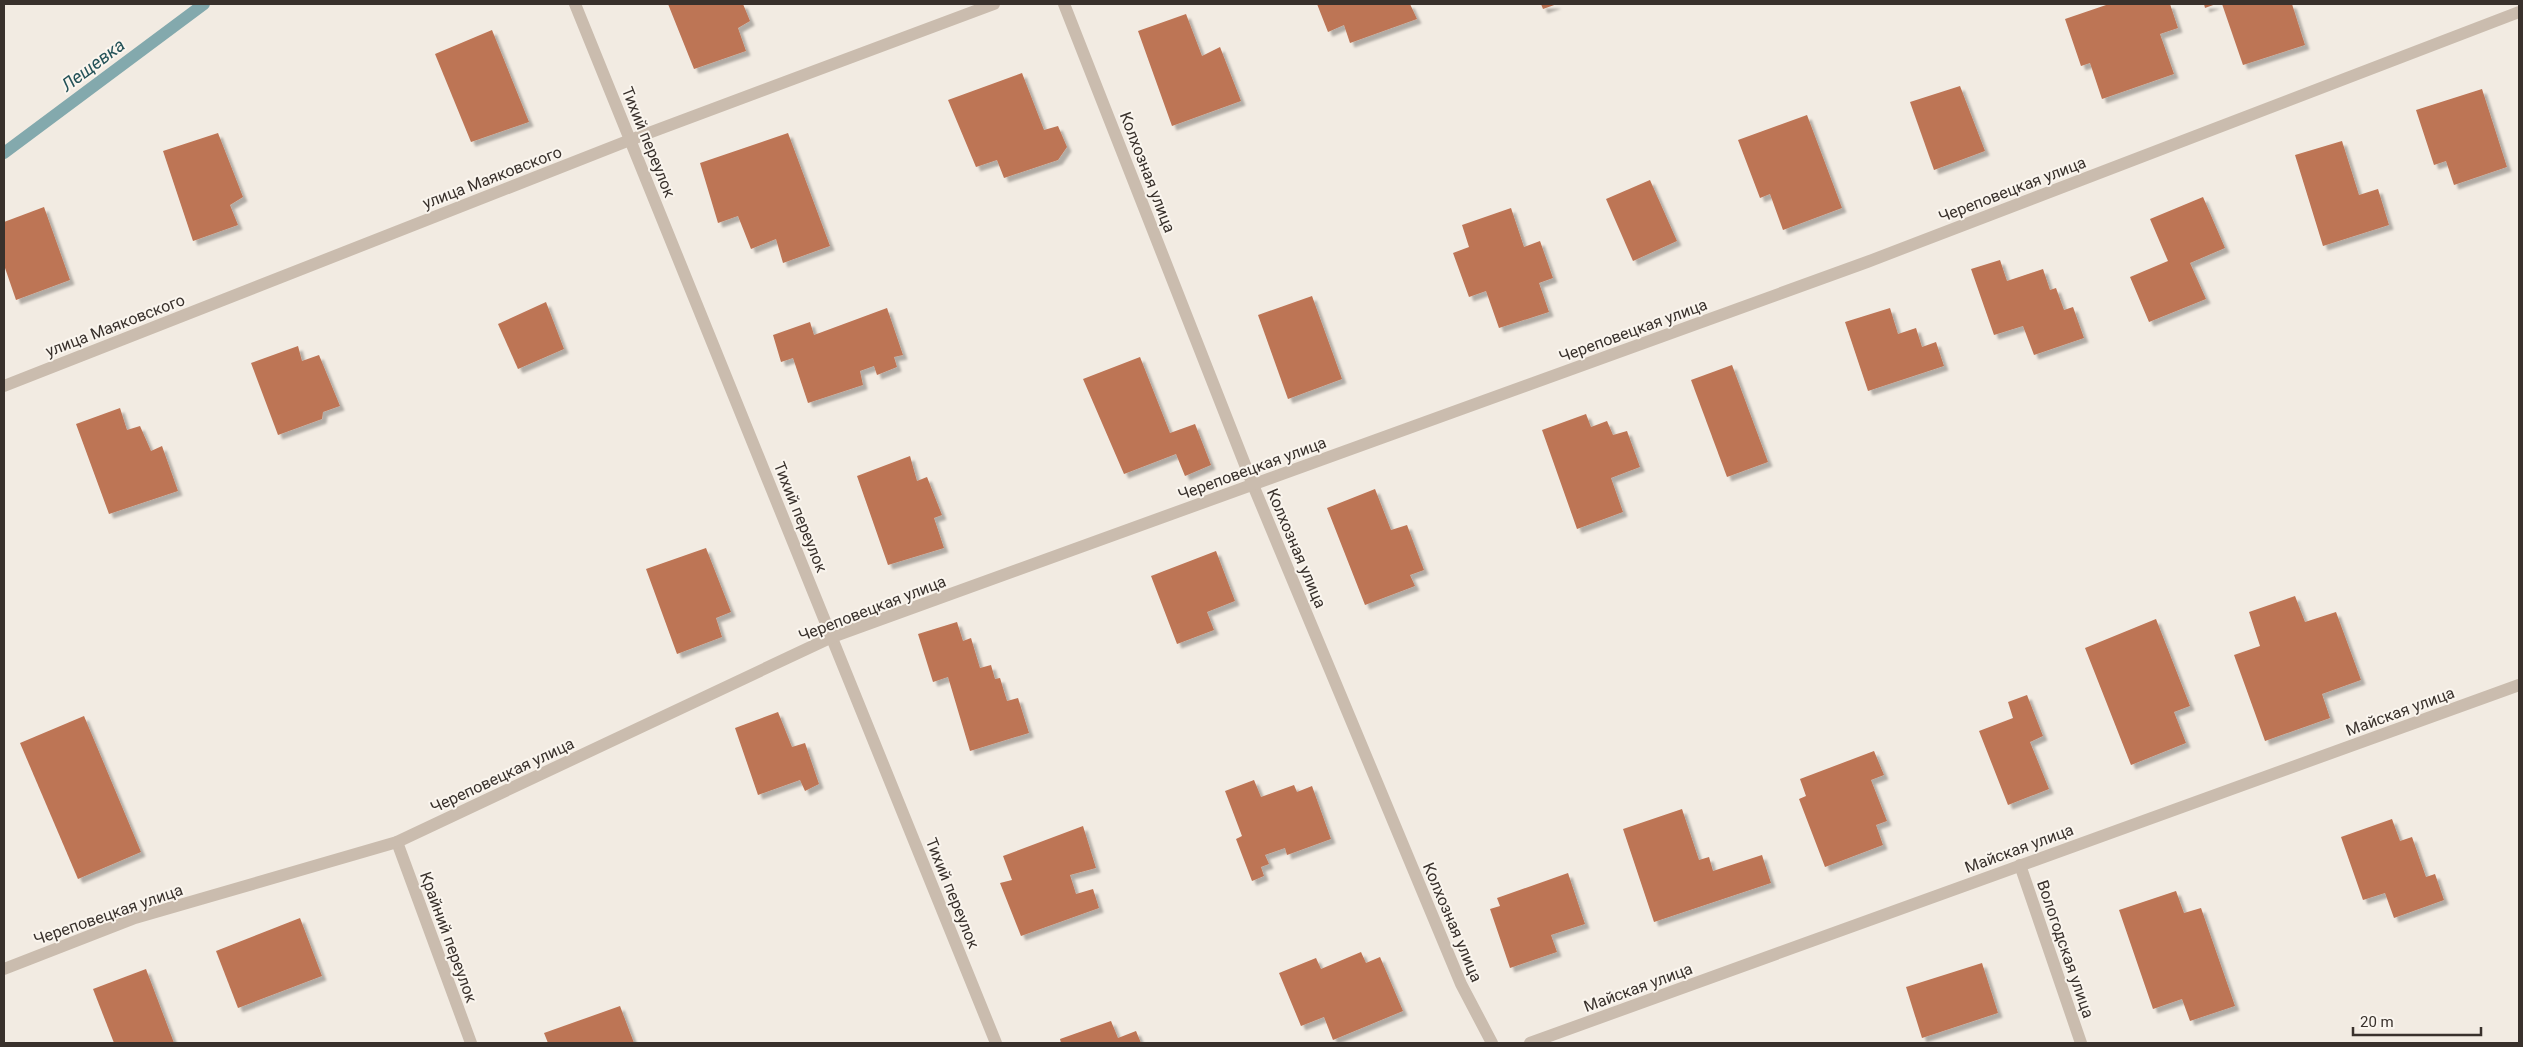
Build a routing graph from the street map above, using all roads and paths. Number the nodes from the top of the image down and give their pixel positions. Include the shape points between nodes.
1 (575, 4) edge
2 (994, 4) edge
3 (1064, 4) edge
4 (2519, 12) edge
5 (630, 140) junction
6 (4, 386) edge
7 (1253, 485) junction
8 (832, 638) junction
9 (2519, 685) edge
10 (397, 842) junction
11 (2020, 865) junction
12 (4, 969) edge
13 (471, 1043) edge
14 (996, 1043) edge
15 (1492, 1043) edge
16 (1530, 1043) edge
17 (2081, 1043) edge

1 - 5 street, Тихий переулок
2 - 5 street, улица Маяковского
3 - 7 street, Колхозная улица
4 - 7 street, Череповецкая улица via 1867,262
5 - 6 street, улица Маяковского
5 - 8 street, Тихий переулок
7 - 8 street, Череповецкая улица
7 - 15 street, Колхозная улица via 1461,984
8 - 10 street, Череповецкая улица
8 - 14 street, Тихий переулок
9 - 11 street, Майская улица
10 - 12 street, Череповецкая улица via 135,918
10 - 13 street, Крайний переулок
11 - 16 street, Майская улица
11 - 17 street, Вологодская улица

